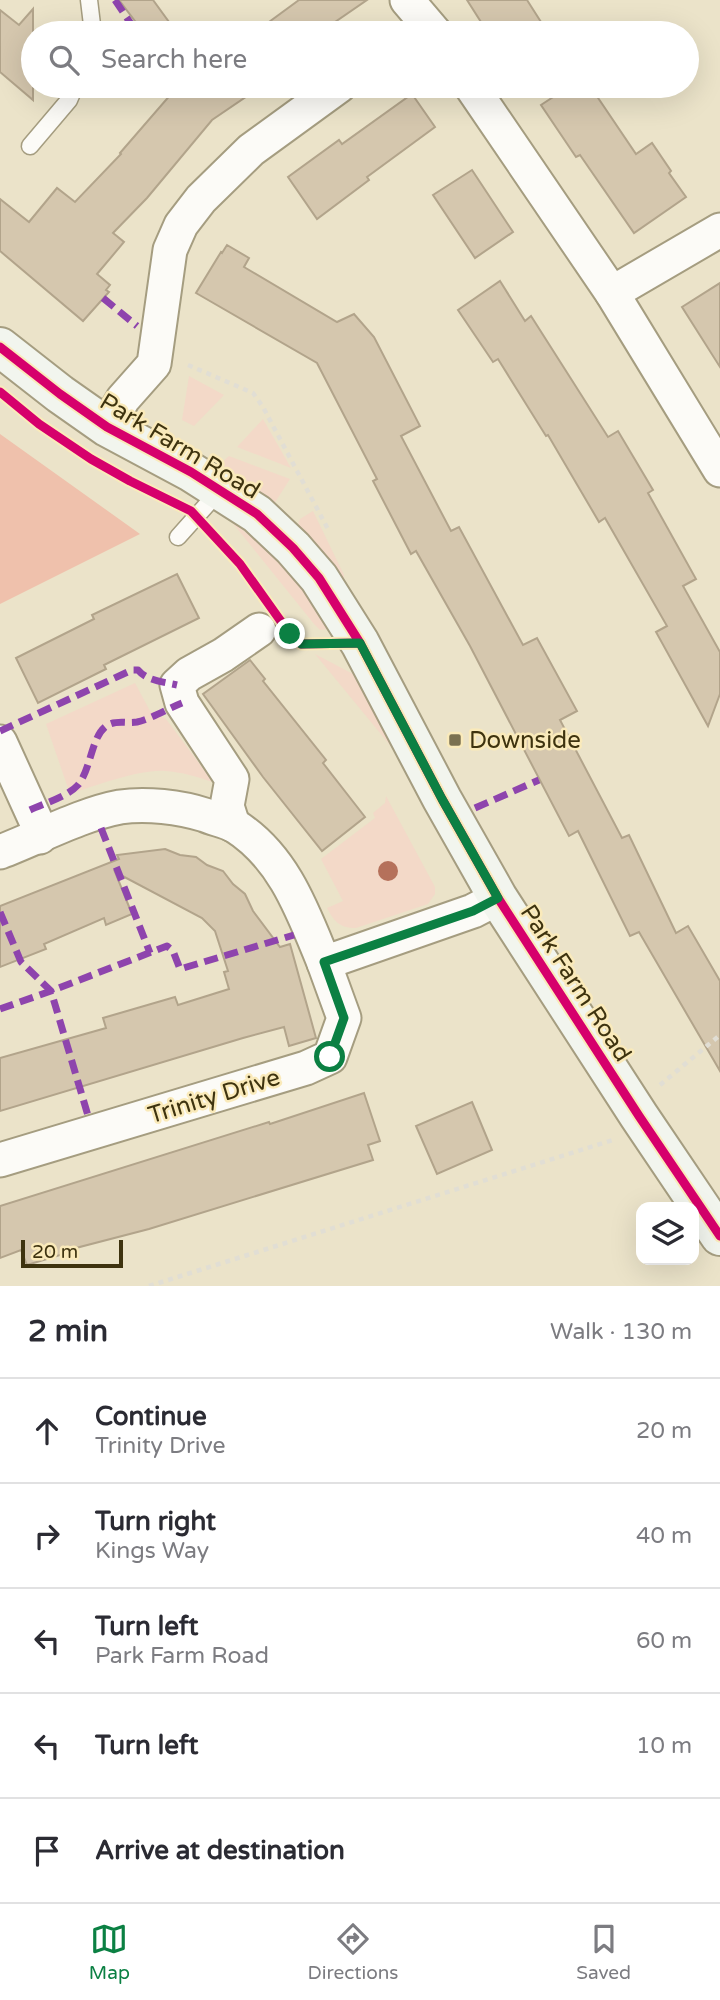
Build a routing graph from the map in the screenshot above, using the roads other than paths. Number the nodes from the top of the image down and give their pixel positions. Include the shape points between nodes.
1 (89, 0) edge
2 (92, 21) edge
3 (70, 98) edge
4 (322, 98) edge
5 (479, 98) edge
6 (30, 146) dead end
7 (720, 230) edge
8 (612, 293) junction
9 (0, 347) edge
10 (107, 427) junction
11 (720, 470) edge
12 (220, 490) junction
13 (178, 537) dead end
14 (258, 630) dead end
15 (0, 742) edge
16 (233, 825) junction
17 (40, 837) junction
18 (0, 852) edge
19 (498, 898) junction
20 (324, 962) junction
21 (0, 1160) edge
22 (720, 1236) edge

1 - 2 lane
3 - 6 lane
4 - 10 street via 251,150 181,225 170,250 154,364 122,398
5 - 8 street
7 - 8 street
8 - 11 street
9 - 10 street, Park Farm Road
10 - 12 street, Park Farm Road
12 - 13 lane
12 - 19 street, Park Farm Road via 271,526 337,604
14 - 16 street via 177,685 181,703 232,779 227,806
15 - 17 street
16 - 17 street via 172,807 122,807
16 - 20 street via 276,864 294,892
17 - 18 street
19 - 20 street via 473,911
19 - 22 street, Park Farm Road
20 - 21 street, Trinity Drive via 344,1018 330,1057

